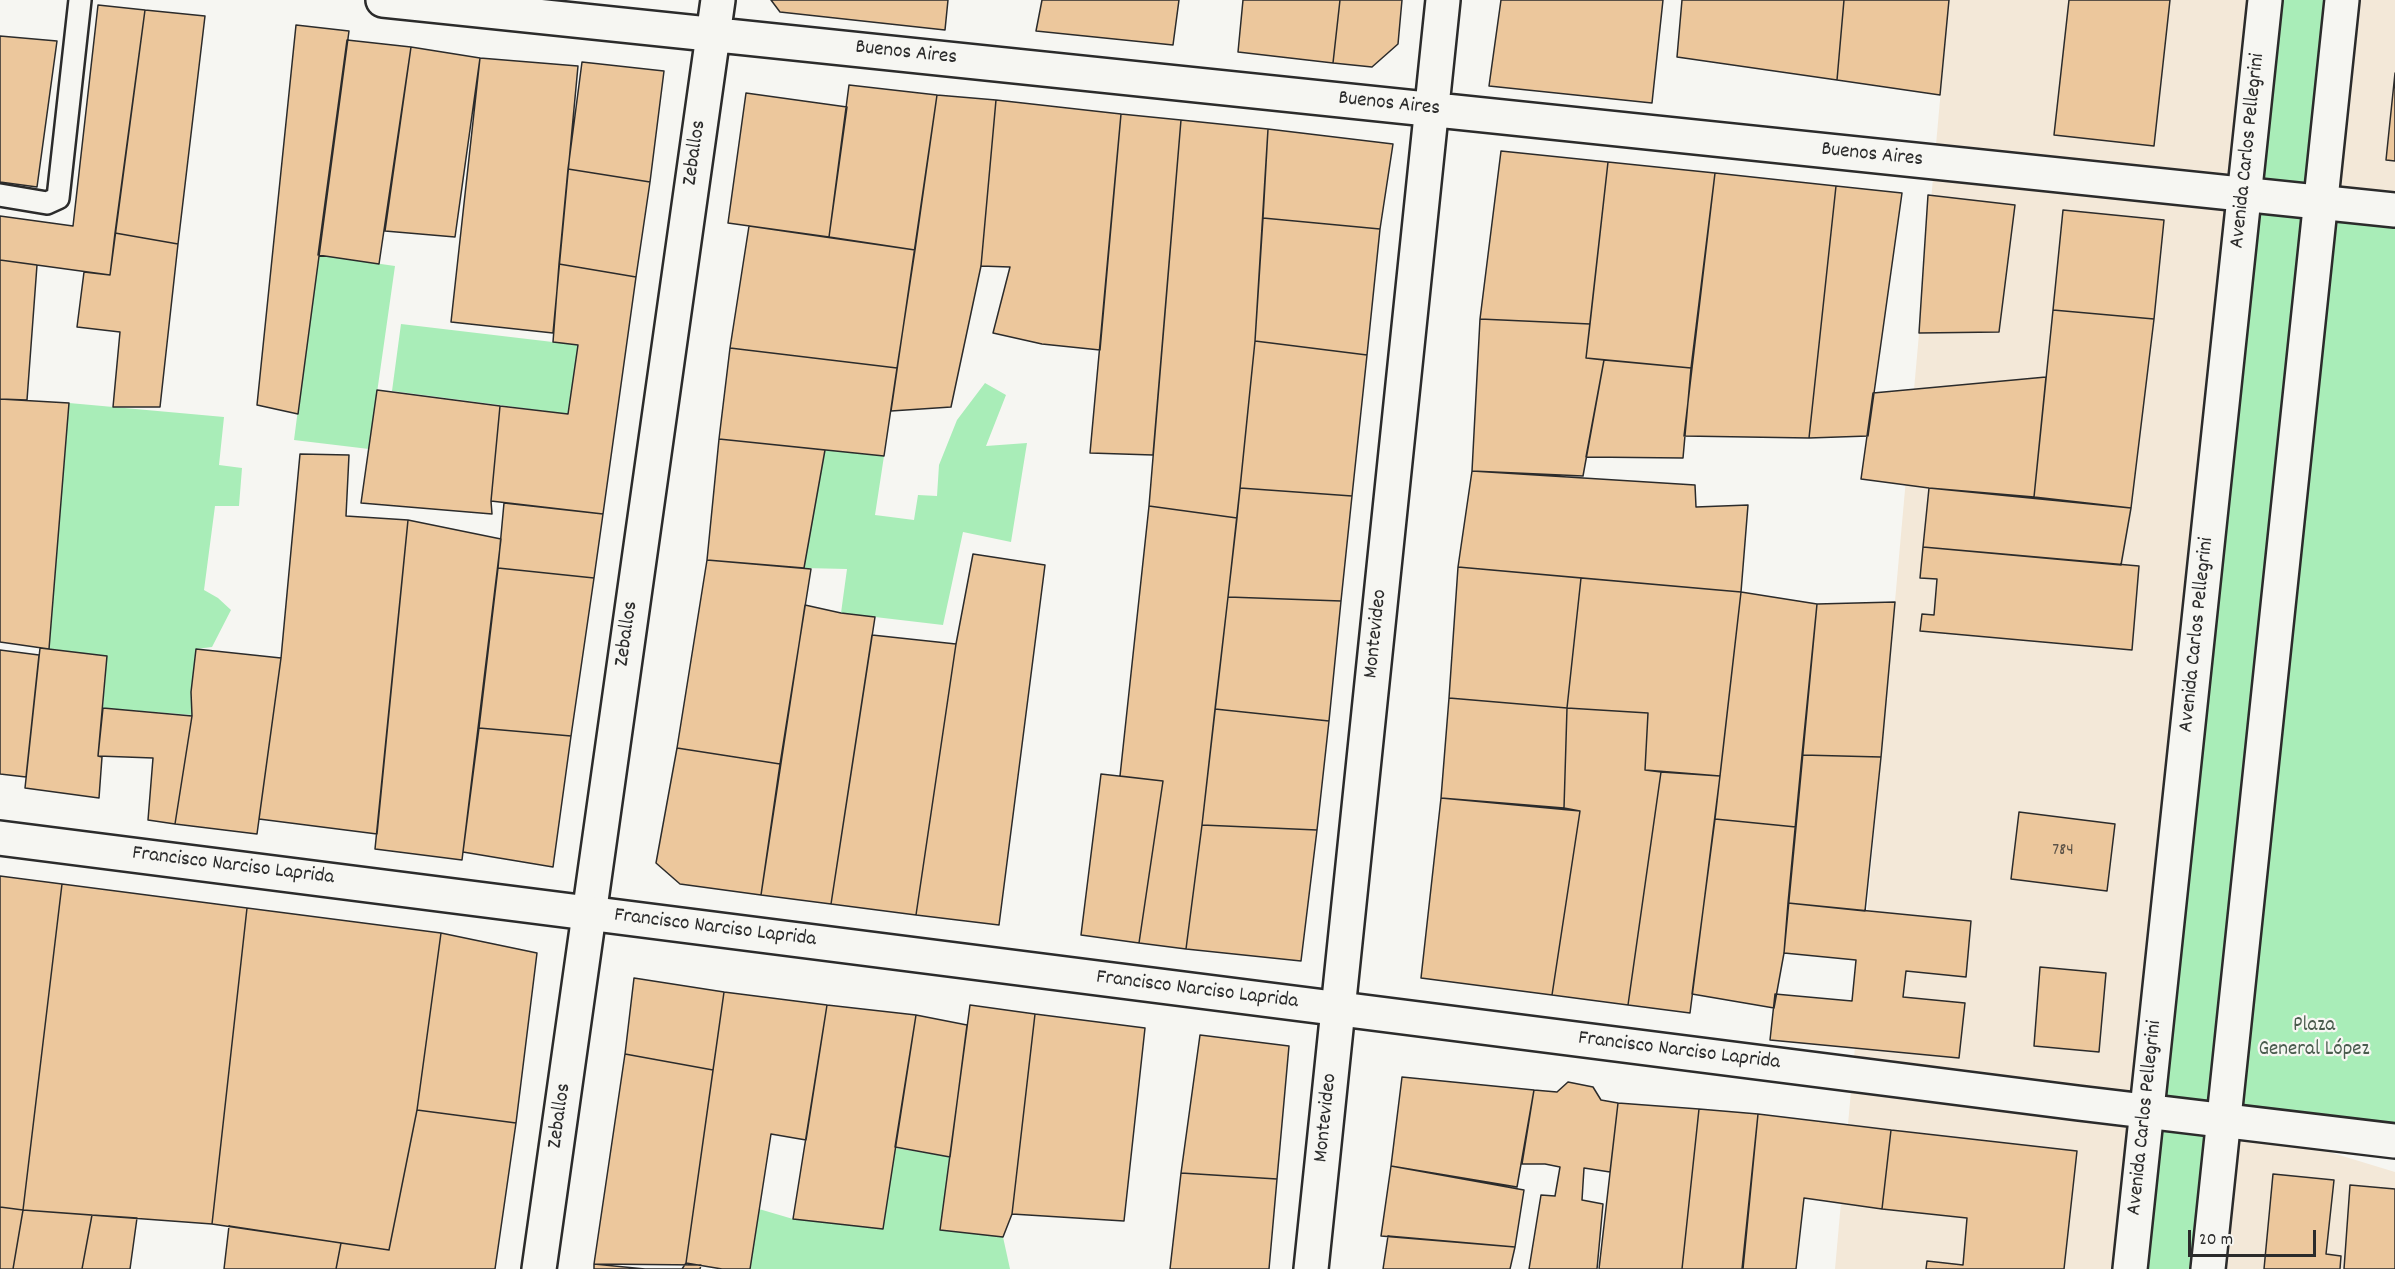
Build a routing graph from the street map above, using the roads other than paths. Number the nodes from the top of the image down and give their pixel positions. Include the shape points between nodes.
1 (80, 0) edge
2 (383, 0) edge
3 (718, 0) edge
4 (1443, 0) edge
5 (2265, 0) edge
6 (2342, 0) edge
7 (713, 34) junction
8 (1431, 110) junction
9 (0, 195) edge
10 (2245, 195) junction
11 (2320, 202) junction
12 (2395, 210) edge
13 (0, 838) edge
14 (589, 913) junction
15 (1338, 1009) junction
16 (2147, 1110) junction
17 (2224, 1120) junction
18 (2395, 1141) edge
19 (539, 1269) edge
20 (1311, 1269) edge
21 (2130, 1269) edge
22 (2208, 1269) edge

1 - 9 lane via 58,198 47,203
2 - 7 main road, Buenos Aires
3 - 7 main road, Zeballos
4 - 8 main road, Montevideo
5 - 10 main road, Avenida Carlos Pellegrini
6 - 11 main road
7 - 8 main road, Buenos Aires
7 - 14 main road, Zeballos
8 - 10 main road, Buenos Aires
8 - 15 main road, Montevideo
10 - 11 main road, Buenos Aires
10 - 16 main road, Avenida Carlos Pellegrini
11 - 12 main road, Buenos Aires
11 - 17 main road
13 - 14 main road, Francisco Narciso Laprida
14 - 15 main road, Francisco Narciso Laprida
14 - 19 main road, Zeballos
15 - 16 main road, Francisco Narciso Laprida
15 - 20 main road, Montevideo
16 - 17 main road, Francisco Narciso Laprida
16 - 21 main road, Avenida Carlos Pellegrini
17 - 18 main road, Francisco Narciso Laprida
17 - 22 main road

